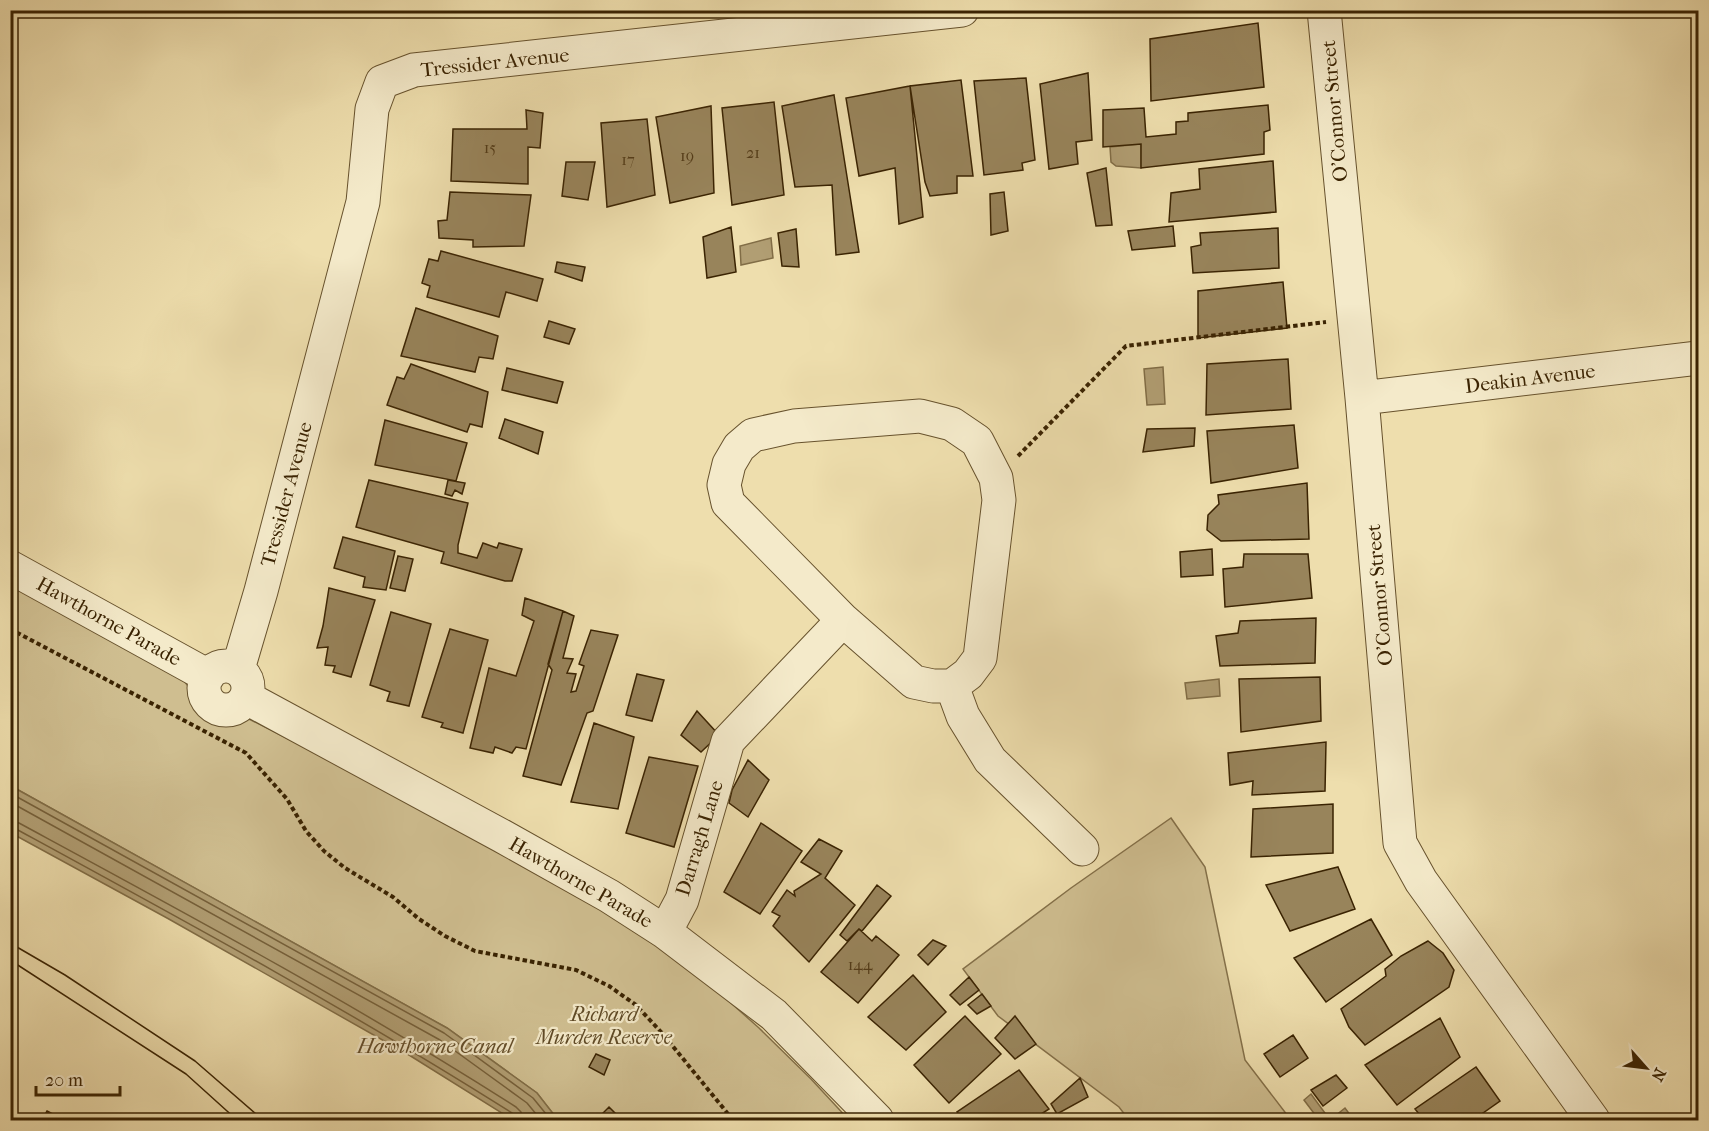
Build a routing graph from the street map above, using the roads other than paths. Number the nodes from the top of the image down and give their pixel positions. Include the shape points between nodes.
1 (962, 10) edge
2 (1324, 10) edge
3 (1698, 358) edge
4 (1362, 398) junction
5 (10, 567) edge
6 (843, 620) junction
7 (231, 681) junction
8 (952, 686) junction
9 (1082, 849) dead end
10 (665, 932) junction
11 (877, 1120) edge
12 (1593, 1120) edge

1 - 7 street, Tressider Avenue via 414,70 382,82 372,109 363,202 261,591
2 - 4 street, O'Connor Street
3 - 4 street, Deakin Avenue
4 - 12 street, O'Connor Street via 1401,843 1421,882
5 - 7 street, Hawthorne Parade
6 - 8 street via 914,682
6 - 8 street via 728,503 724,485 729,464 739,447 753,435 794,426 920,416 952,424 977,441 996,477 999,500 980,657 968,674
6 - 10 street, Darragh Lane via 728,741 682,900
7 - 10 street, Hawthorne Parade via 609,896
8 - 9 street via 963,717 990,760
10 - 11 street, Hawthorne Parade via 774,1015

